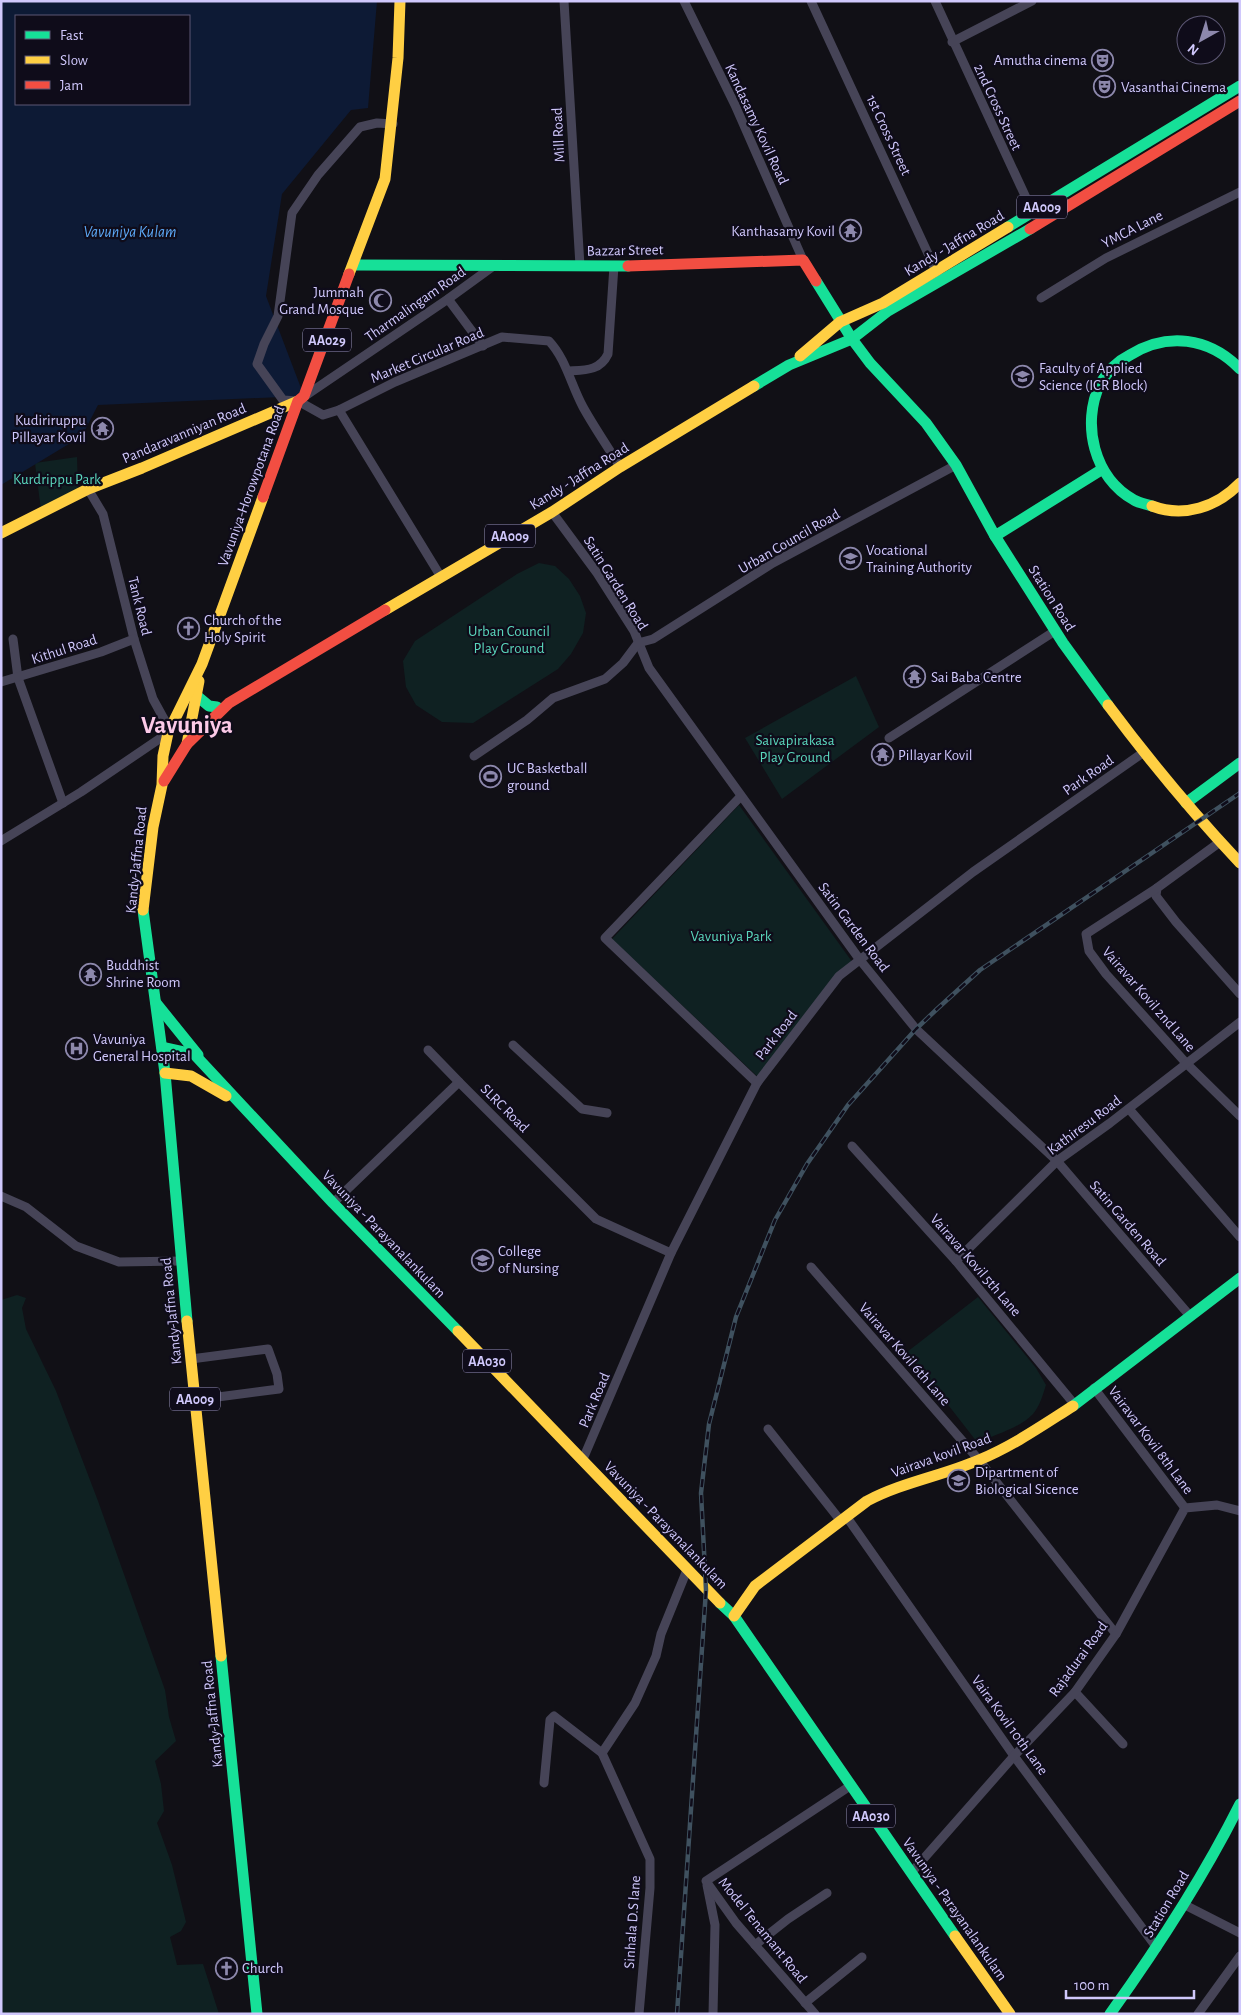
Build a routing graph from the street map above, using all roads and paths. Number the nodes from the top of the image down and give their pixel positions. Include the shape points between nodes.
1 (400, 1) edge
2 (564, 1) edge
3 (684, 1) edge
4 (811, 1) edge
5 (935, 1) edge
6 (1032, 1) edge
7 (952, 42) junction
8 (1240, 86) edge
9 (1240, 101) edge
10 (393, 124) junction
11 (1240, 192) edge
12 (1033, 213) junction
13 (1038, 224) junction
14 (982, 250) junction
15 (803, 260) junction
16 (354, 265) junction
17 (580, 266) junction
18 (614, 266) junction
19 (492, 267) junction
20 (939, 276) junction
21 (1041, 298) dead end
22 (448, 299) junction
23 (840, 322) junction
24 (852, 339) junction
25 (483, 346) junction
26 (789, 365) junction
27 (1240, 369) edge
28 (568, 371) junction
29 (301, 399) junction
30 (339, 410) junction
31 (956, 465) junction
32 (620, 467) junction
33 (1102, 470) junction
34 (1240, 483) edge
35 (88, 489) junction
36 (552, 512) junction
37 (1, 533) edge
38 (996, 536) junction
39 (441, 577) junction
40 (1055, 631) junction
41 (13, 639) dead end
42 (134, 639) junction
43 (638, 643) junction
44 (202, 664) junction
45 (18, 678) junction
46 (1, 682) edge
47 (196, 696) junction
48 (229, 703) junction
49 (217, 707) junction
50 (192, 719) junction
51 (169, 731) junction
52 (889, 738) dead end
53 (187, 744) junction
54 (165, 749) junction
55 (1144, 752) junction
56 (135, 756) junction
57 (474, 756) dead end
58 (1240, 763) edge
59 (162, 785) junction
60 (741, 796) junction
61 (63, 802) junction
62 (1186, 803) junction
63 (1, 842) edge
64 (1220, 842) junction
65 (1240, 863) edge
66 (1157, 888) junction
67 (860, 960) junction
68 (1240, 994) edge
69 (155, 1002) junction
70 (1240, 1022) edge
71 (513, 1045) dead end
72 (162, 1047) junction
73 (428, 1050) dead end
74 (1186, 1063) junction
75 (165, 1073) junction
76 (215, 1075) junction
77 (459, 1082) junction
78 (757, 1083) junction
79 (240, 1105) junction
80 (1129, 1109) junction
81 (607, 1112) dead end
82 (1240, 1116) edge
83 (852, 1146) dead end
84 (1057, 1160) junction
85 (1, 1196) edge
86 (333, 1204) junction
87 (1240, 1237) edge
88 (671, 1253) junction
89 (181, 1261) junction
90 (956, 1261) junction
91 (811, 1267) dead end
92 (1240, 1278) edge
93 (1190, 1316) junction
94 (191, 1359) junction
95 (1094, 1388) junction
96 (195, 1400) junction
97 (1075, 1405) junction
98 (768, 1429) dead end
99 (583, 1460) junction
100 (979, 1460) junction
101 (1185, 1508) junction
102 (1240, 1511) edge
103 (843, 1518) junction
104 (687, 1570) junction
105 (734, 1616) junction
106 (1116, 1634) junction
107 (1075, 1692) junction
108 (1124, 1744) dead end
109 (602, 1753) junction
110 (1014, 1756) junction
111 (544, 1783) dead end
112 (850, 1786) junction
113 (1240, 1804) edge
114 (911, 1872) junction
115 (706, 1881) junction
116 (827, 1893) dead end
117 (1183, 1904) junction
118 (1240, 1933) edge
119 (755, 1945) junction
120 (1157, 1948) junction
121 (1240, 1956) edge
122 (862, 1957) dead end
123 (805, 2003) junction
124 (1116, 2012) edge
125 (257, 2014) edge
126 (639, 2014) edge
127 (713, 2014) edge
128 (815, 2014) edge
129 (1010, 2014) edge
130 (1198, 2014) edge

1 - 10 main road, Vavuniya-Horowpotana Road / AA029
2 - 17 street, Mill Road
3 - 15 street, Kandasamy Kovil Road via 735,105
4 - 20 street, 1st Cross Street
5 - 7 street, 2nd Cross Street
6 - 7 street
7 - 12 street, 2nd Cross Street
8 - 12 main road, Kandy - Jaffna Road / AA009
9 - 13 main road, Kandy - Jaffna Road / AA009
10 - 16 main road, Vavuniya-Horowpotana Road / AA029 via 385,179
10 - 29 street, Market Circular Road via 376,123 360,128 318,175 292,213 278,316 258,364 283,400
11 - 21 street, YMCA Lane via 1106,258
12 - 13 street, 2nd Cross Street
12 - 14 main road, Kandy - Jaffna Road / AA009
13 - 14 main road, Kandy - Jaffna Road / AA009
14 - 20 main road, Kandy - Jaffna Road / AA009
15 - 18 main road, Bazzar Street
15 - 23 main road
16 - 19 main road, Bazzar Street
16 - 29 main road, Vavuniya-Horowpotana Road / AA029
17 - 18 main road, Bazzar Street
17 - 19 main road, Bazzar Street
18 - 28 street via 608,354 596,369
19 - 22 street, Tharmalingam Road
20 - 23 main road, Kandy - Jaffna Road / AA009
20 - 24 main road, Kandy - Jaffna Road / AA009
22 - 25 street
22 - 29 street, Tharmalingam Road
23 - 24 main road
23 - 26 main road, Kandy - Jaffna Road / AA009
24 - 26 main road, Kandy - Jaffna Road / AA009
24 - 31 main road, Station Road via 926,423
25 - 28 street, Market Circular Road via 502,338 549,341
25 - 30 street, Market Circular Road via 394,382
26 - 32 main road, Kandy - Jaffna Road / AA009
27 - 33 main road via 1234,361 1211,347 1184,340 1157,341 1132,351 1111,368 1096,391 1089,418 1091,445
28 - 32 street, Market Circular Road via 583,407
29 - 30 street, Market Circular Road via 323,415
29 - 35 main road, Pandaravanniyan Road
29 - 44 main road, Vavuniya-Horowpotana Road / AA029
30 - 39 street
31 - 38 main road, Station Road
31 - 43 street, Urban Council Road via 773,563 653,639
32 - 36 main road, Kandy - Jaffna Road / AA009
33 - 34 main road via 1121,493 1147,508 1177,513 1207,507 1232,492
33 - 38 main road
35 - 37 main road, Pandaravanniyan Road
35 - 42 street, Tank Road via 103,514
36 - 39 main road, Kandy - Jaffna Road / AA009
36 - 43 street, Satin Garden Road via 597,573 634,630
38 - 40 main road, Station Road
39 - 48 main road, Kandy - Jaffna Road / AA009
40 - 52 street
40 - 55 main road, Station Road
41 - 45 street
42 - 45 street, Kithul Road
42 - 51 street, Tank Road via 153,699
43 - 57 street via 623,664 605,679 553,698
43 - 60 street, Satin Garden Road via 649,668
44 - 47 main road, Vavuniya-Horowpotana Road / AA029
44 - 51 main road, Vavuniya-Horowpotana Road / AA029
45 - 46 street, Kithul Road
45 - 61 street
47 - 49 main road via 209,706
47 - 50 main road, Vavuniya-Horowpotana Road / AA029
48 - 49 main road, Kandy - Jaffna Road / AA009
48 - 53 main road, Kandy - Jaffna Road / AA009
49 - 50 main road, Kandy - Jaffna Road / AA009
50 - 51 main road, Kandy - Jaffna Road / AA009
50 - 53 main road, Vavuniya-Horowpotana Road / AA029
51 - 54 main road, Kandy-Jaffna Road / AA009
51 - 56 street
53 - 54 main road
53 - 59 main road, Kandy-Jaffna Road / AA009
54 - 56 street
54 - 59 main road, Kandy-Jaffna Road / AA009
55 - 62 main road, Station Road
55 - 67 street, Park Road via 974,872
56 - 61 street
58 - 62 main road
59 - 69 main road, Kandy-Jaffna Road / AA009 via 153,827 143,911
60 - 67 street, Satin Garden Road
60 - 78 street via 605,938
61 - 63 street
62 - 64 main road, Station Road
64 - 65 main road, Station Road
64 - 66 street
66 - 68 street via 1156,896 1161,904
66 - 74 street, Vairavar Kovil 2nd Lane via 1086,934 1086,941 1106,974
67 - 78 street, Park Road via 839,976
67 - 84 street, Satin Garden Road via 916,1029
69 - 72 main road, Kandy-Jaffna Road / AA009
69 - 76 main road
70 - 74 street, Kathiresu Road
71 - 81 street via 582,1109
72 - 75 main road, Kandy-Jaffna Road / AA009
72 - 76 main road, AA030 via 194,1054
73 - 77 street
74 - 80 street, Kathiresu Road
74 - 82 street, Vairavar Kovil 2nd Lane
75 - 79 main road, AA030 via 184,1072
75 - 89 main road, Kandy-Jaffna Road / AA009
76 - 79 main road, AA030
77 - 86 street, SLRC Road
77 - 88 street, SLRC Road via 596,1219
78 - 88 street, Park Road
79 - 86 main road, Vavuniya - Parayanalankulam / AA030
80 - 84 street, Kathiresu Road
80 - 87 street
83 - 90 street, Vairavar Kovil 5th Lane
84 - 90 street, Kathiresu Road
84 - 93 street, Satin Garden Road
85 - 89 street via 26,1207 76,1246 119,1262
86 - 99 main road, Vavuniya - Parayanalankulam / AA030
88 - 99 street, Park Road
89 - 94 main road, Kandy-Jaffna Road / AA009
90 - 97 street, Vairavar Kovil 5th Lane
91 - 100 street, Vairavar Kovil 6th Lane
92 - 93 main road, Vairava kovil Road
93 - 95 main road, Vairava kovil Road
94 - 96 main road, Kandy-Jaffna Road / AA009
94 - 96 street via 268,1349 279,1389
95 - 97 main road, Vairava kovil Road
95 - 101 street, Vairavar Kovil 8th Lane
96 - 125 main road, Kandy-Jaffna Road / AA009
97 - 100 main road, Vairava kovil Road via 1028,1435
98 - 103 street, Vaira Kovil 10th Lane
99 - 104 main road, Vavuniya - Parayanalankulam / AA030
100 - 103 main road, Vairava kovil Road via 886,1491
100 - 106 street, Vairavar Kovil 6th Lane
101 - 102 street via 1217,1506
101 - 106 street, Rajadurai Road
103 - 105 main road, Vairava kovil Road via 755,1586
103 - 110 street, Vaira Kovil 10th Lane
104 - 105 main road, Vavuniya - Parayanalankulam / AA030
104 - 109 street via 635,1703
105 - 112 main road, Vavuniya - Parayanalankulam / AA030
106 - 107 street, Rajadurai Road
107 - 108 street
107 - 110 street, Rajadurai Road
109 - 111 street, Sinhala D.S lane via 554,1716 550,1720
109 - 126 street, Sinhala D.S lane via 650,1859
110 - 114 street, Rajadurai Road
110 - 120 street, Vaira Kovil 10th Lane
112 - 114 main road, Vavuniya - Parayanalankulam / AA030
112 - 115 street, Model Tenamant Road
113 - 117 main road, Station Road
114 - 129 main road, Vavuniya - Parayanalankulam / AA030
115 - 119 street, Model Tenamant Road
115 - 127 street via 715,1925
116 - 119 street
117 - 118 street
117 - 120 main road, Station Road
119 - 123 street, Model Tenamant Road
120 - 124 main road, Station Road
121 - 130 street
122 - 123 street
123 - 128 street, Model Tenamant Road

